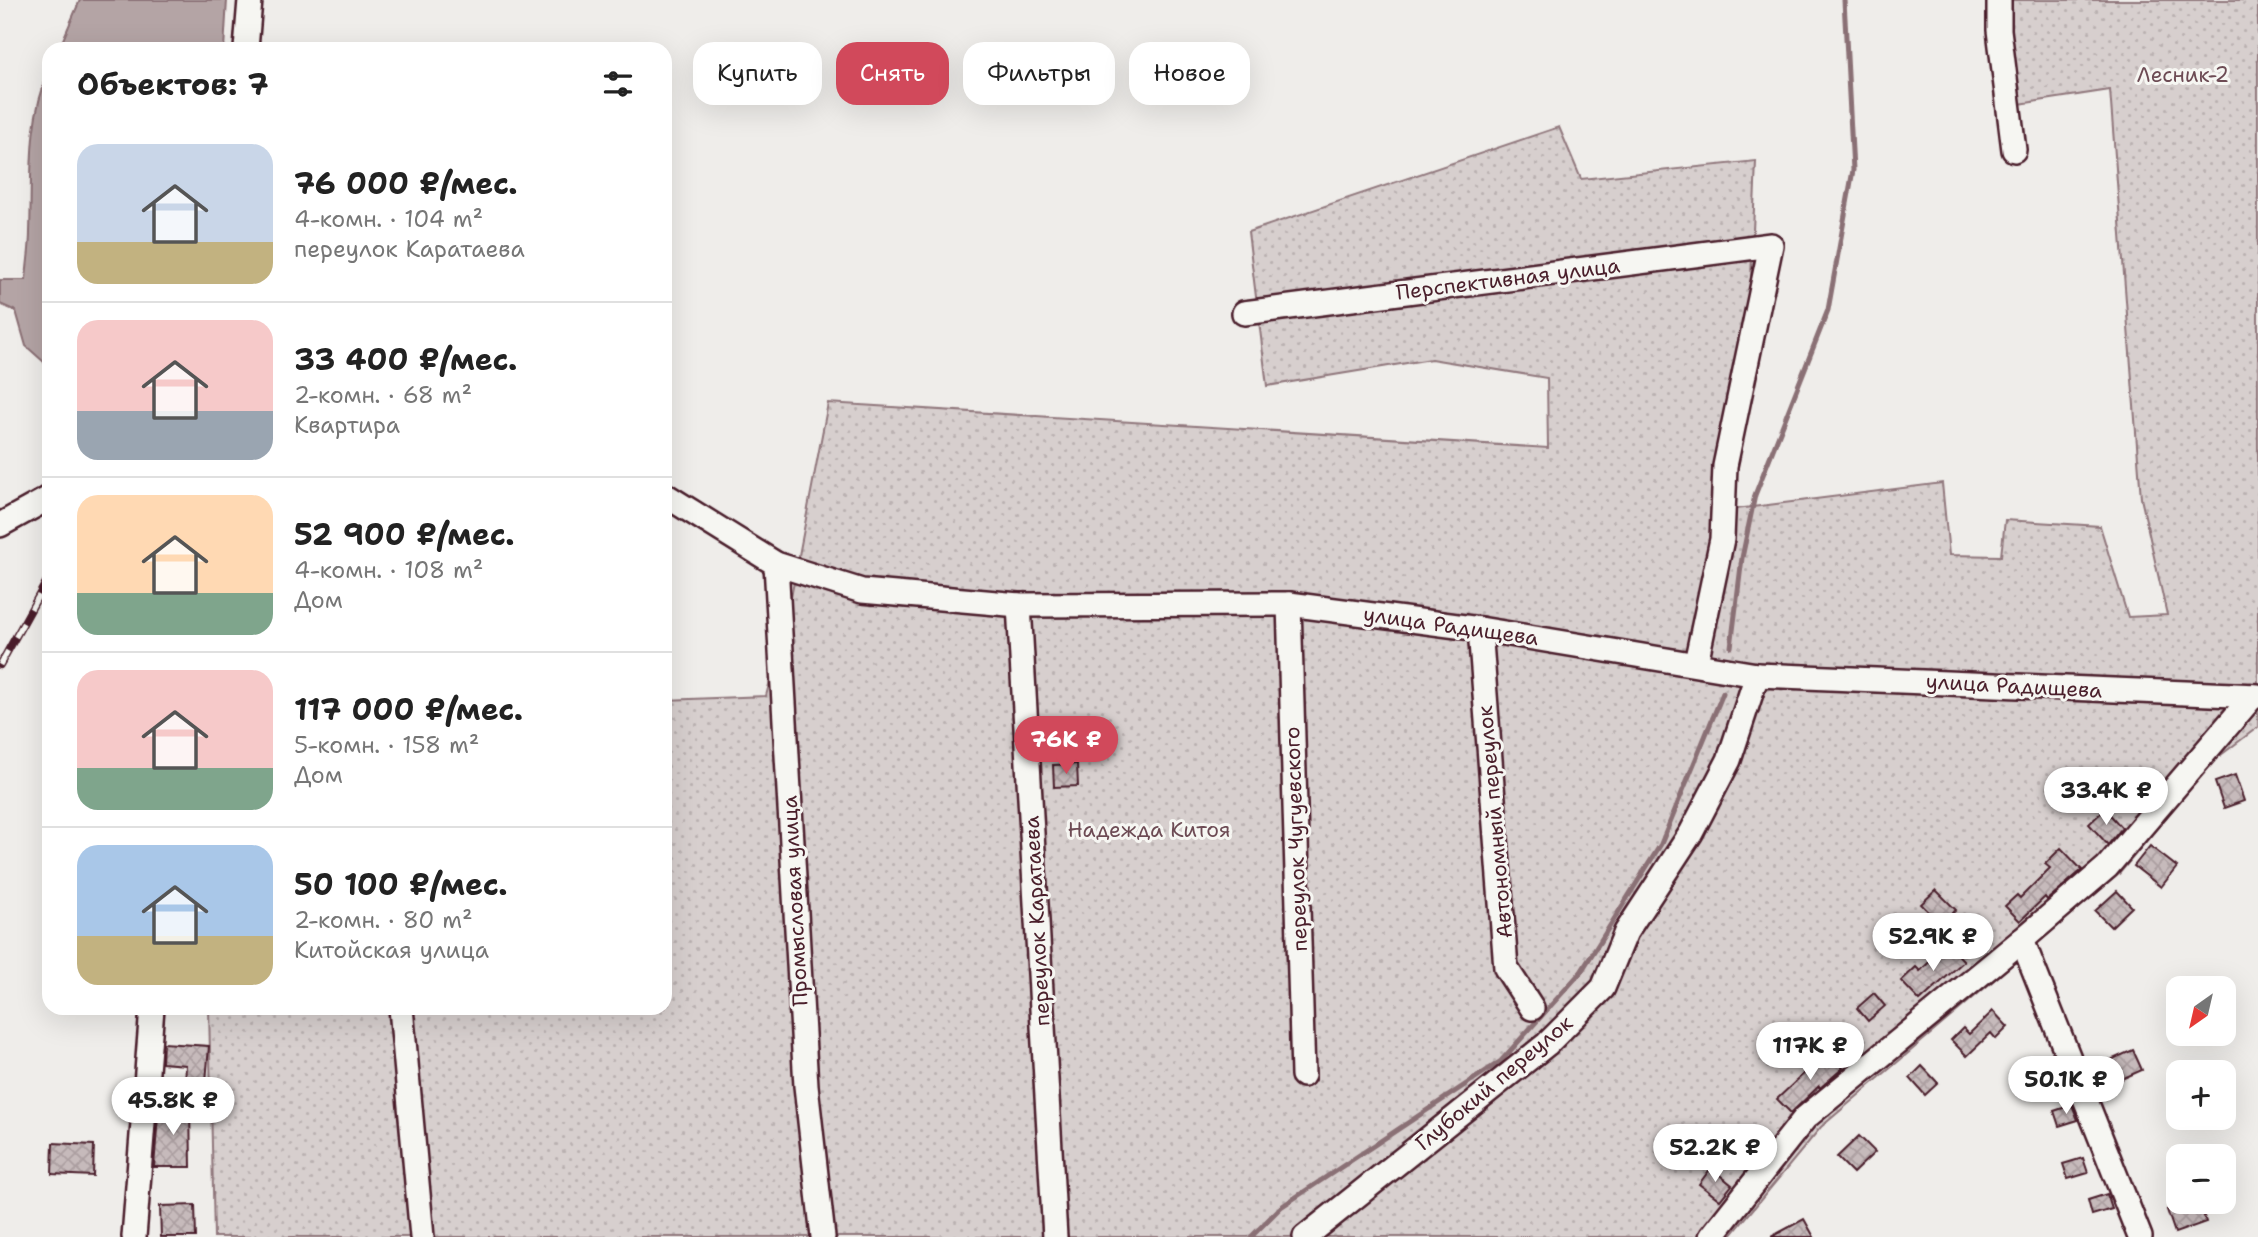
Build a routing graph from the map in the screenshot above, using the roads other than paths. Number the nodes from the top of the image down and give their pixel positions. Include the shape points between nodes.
1 (250, 0) edge
2 (1998, 0) edge
3 (247, 42) edge
4 (2014, 150) dead end
5 (1244, 313) dead end
6 (672, 499) edge
7 (42, 502) edge
8 (0, 525) edge
9 (776, 564) junction
10 (1289, 604) junction
11 (1019, 605) junction
12 (1480, 629) junction
13 (1696, 663) junction
14 (1757, 675) junction
15 (2256, 696) edge
16 (2022, 940) junction
17 (1532, 1008) dead end
18 (151, 1015) edge
19 (402, 1015) edge
20 (1303, 1075) dead end
21 (134, 1237) edge
22 (422, 1237) edge
23 (823, 1237) edge
24 (1055, 1237) edge
25 (1305, 1237) edge
26 (1711, 1237) edge
27 (2140, 1237) edge

1 - 3 street
2 - 4 street
5 - 13 street, Перспективная улица via 1772,245 1725,466 1723,539
6 - 9 street, улица Радищева
7 - 8 street
9 - 11 street, улица Радищева via 862,590
9 - 23 street, Промысловая улица via 806,1086
10 - 11 street, улица Радищева
10 - 12 street, улица Радищева
10 - 20 street, переулок Чугуевского
11 - 24 street, переулок Каратаева
12 - 13 street, улица Радищева
12 - 17 street, Автономный переулок via 1506,968
13 - 14 street, улица Радищева
14 - 15 street, улица Радищева
14 - 25 street, Глубокий переулок via 1729,760 1691,833 1626,932 1603,988 1547,1044
15 - 16 street via 2107,867
16 - 26 street via 1805,1118
16 - 27 street
18 - 21 street
19 - 22 street

